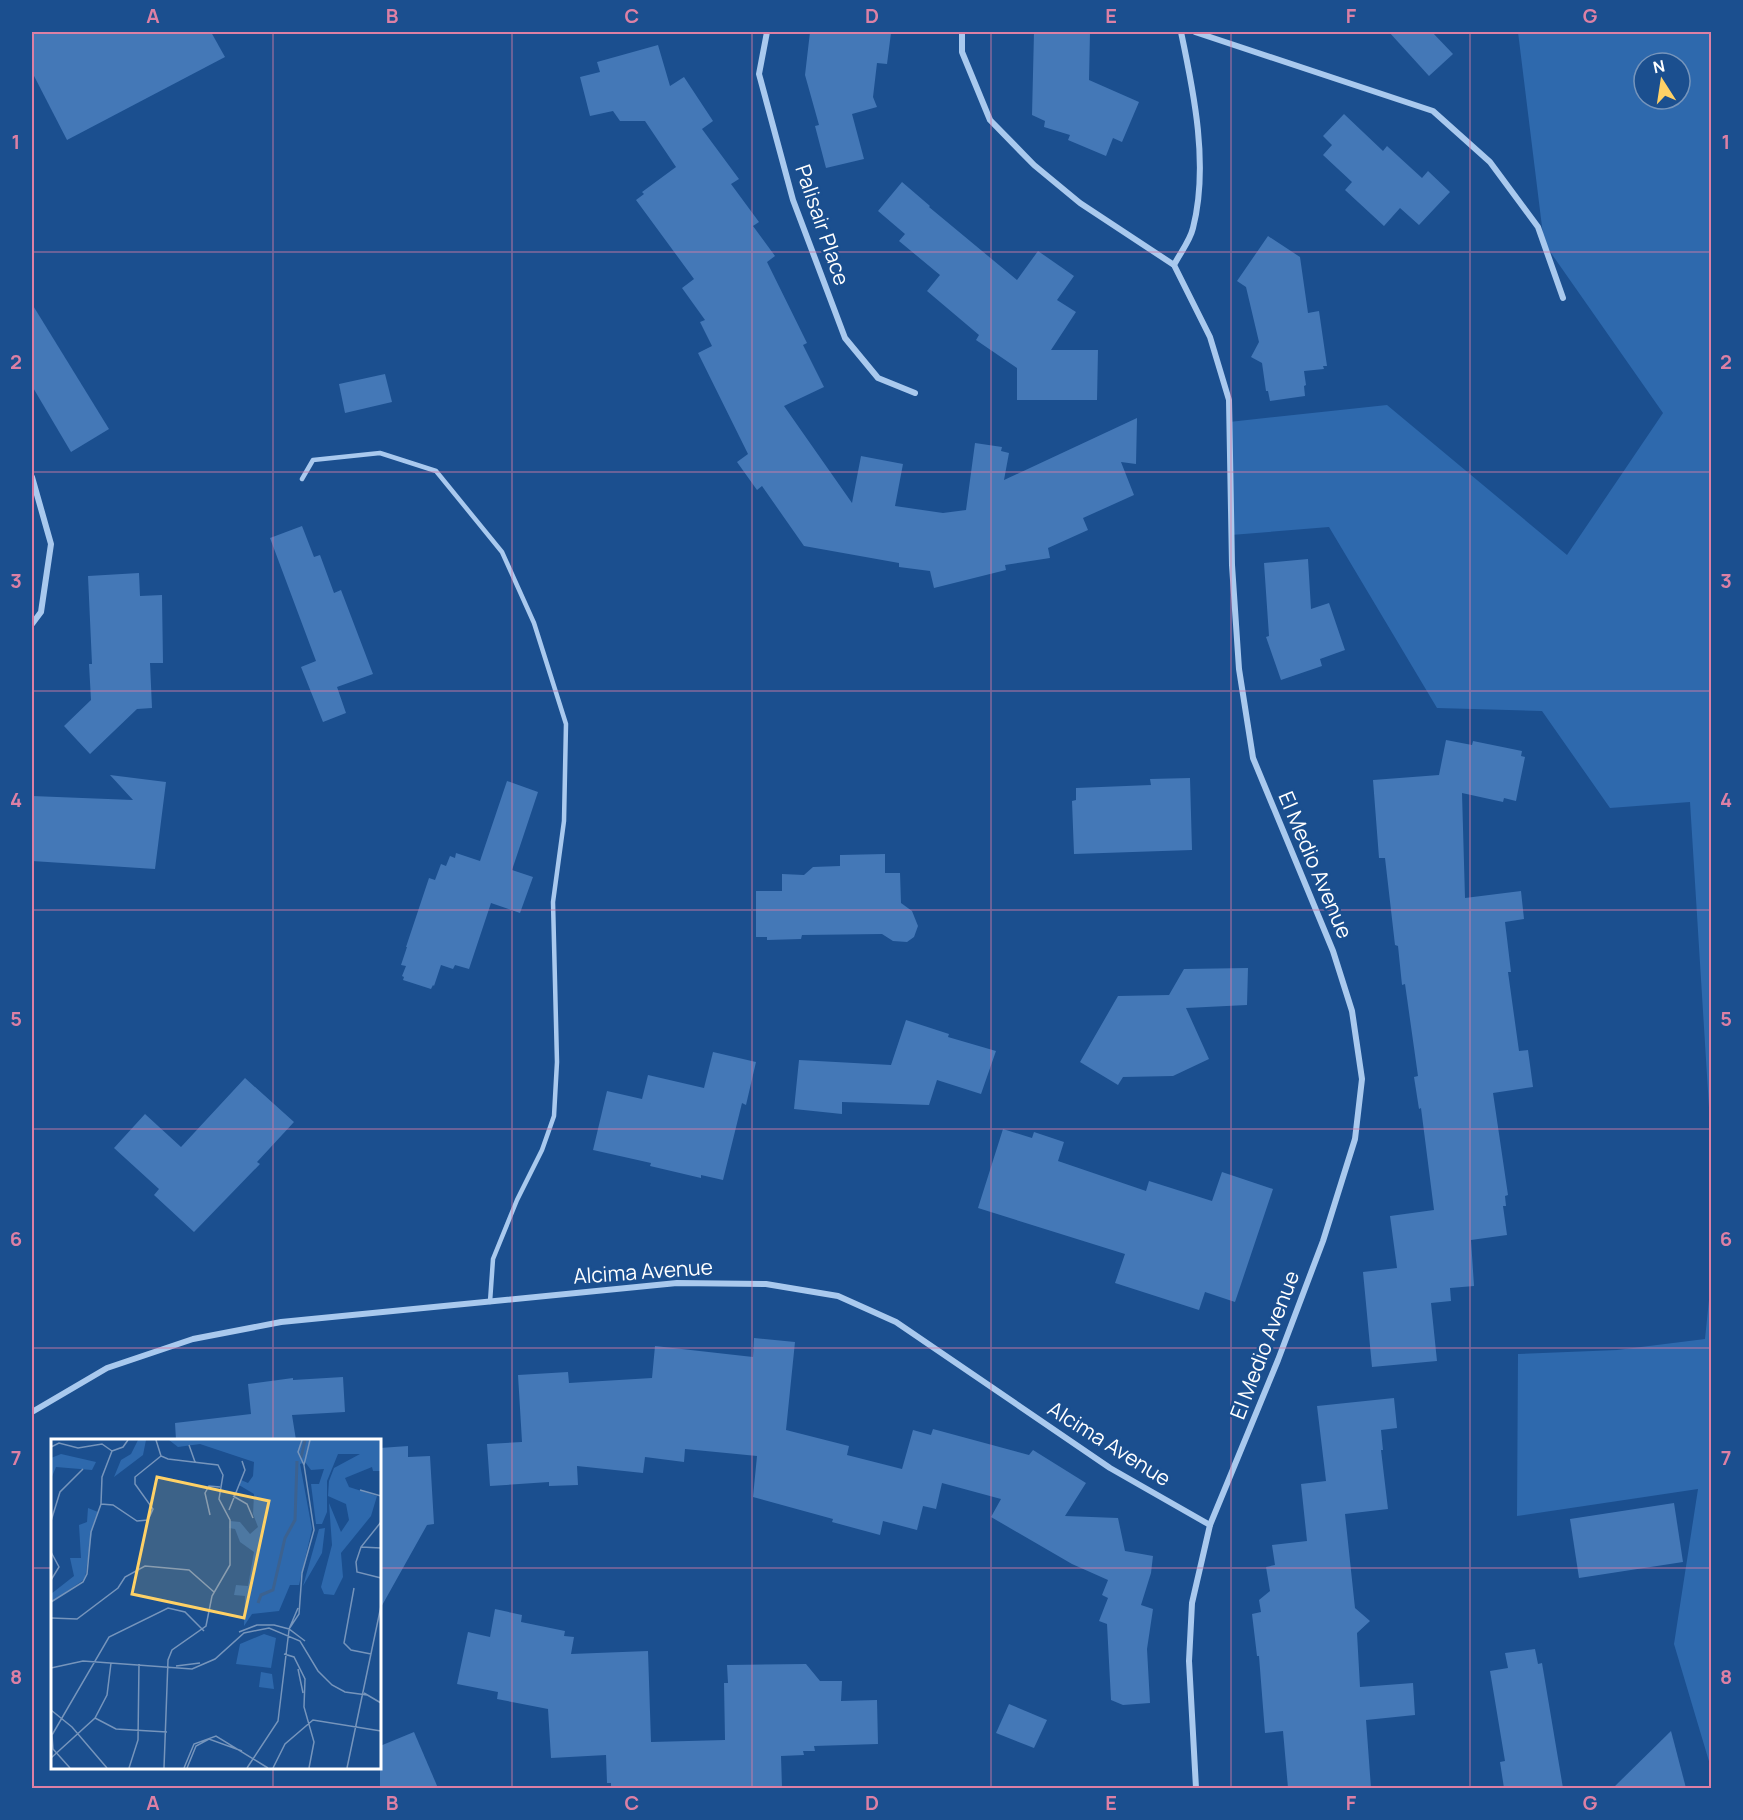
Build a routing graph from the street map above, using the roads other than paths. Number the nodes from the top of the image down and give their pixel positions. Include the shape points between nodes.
1 (767, 32) edge
2 (962, 32) edge
3 (1181, 32) edge
4 (1195, 32) edge
5 (1174, 265) junction
6 (1563, 298) dead end
7 (915, 393) dead end
8 (32, 477) edge
9 (302, 479) dead end
10 (32, 624) edge
11 (490, 1302) junction
12 (32, 1412) edge
13 (1210, 1525) junction
14 (1196, 1788) edge

1 - 7 street, Palisair Place via 759,74 794,200 845,338 878,378
2 - 5 street via 963,52 990,120 1034,165 1080,203
3 - 5 street via 1201,154 1193,231
4 - 6 street via 1433,111 1490,162 1538,227
5 - 13 street, El Medio Avenue via 1210,337 1229,400 1239,669 1252,758 1333,951 1352,1011 1362,1079 1355,1139 1323,1241
8 - 10 street via 51,544 41,612
9 - 11 lane via 313,460 380,453 436,471 502,552 534,623 566,724 564,821 553,902 557,1062 554,1116 493,1258
11 - 12 street, Alcima Avenue via 281,1322 193,1339 106,1368
11 - 13 street, Alcima Avenue via 677,1283 766,1284 837,1296 896,1322 1110,1468
13 - 14 street, El Medio Avenue via 1192,1603 1189,1661

